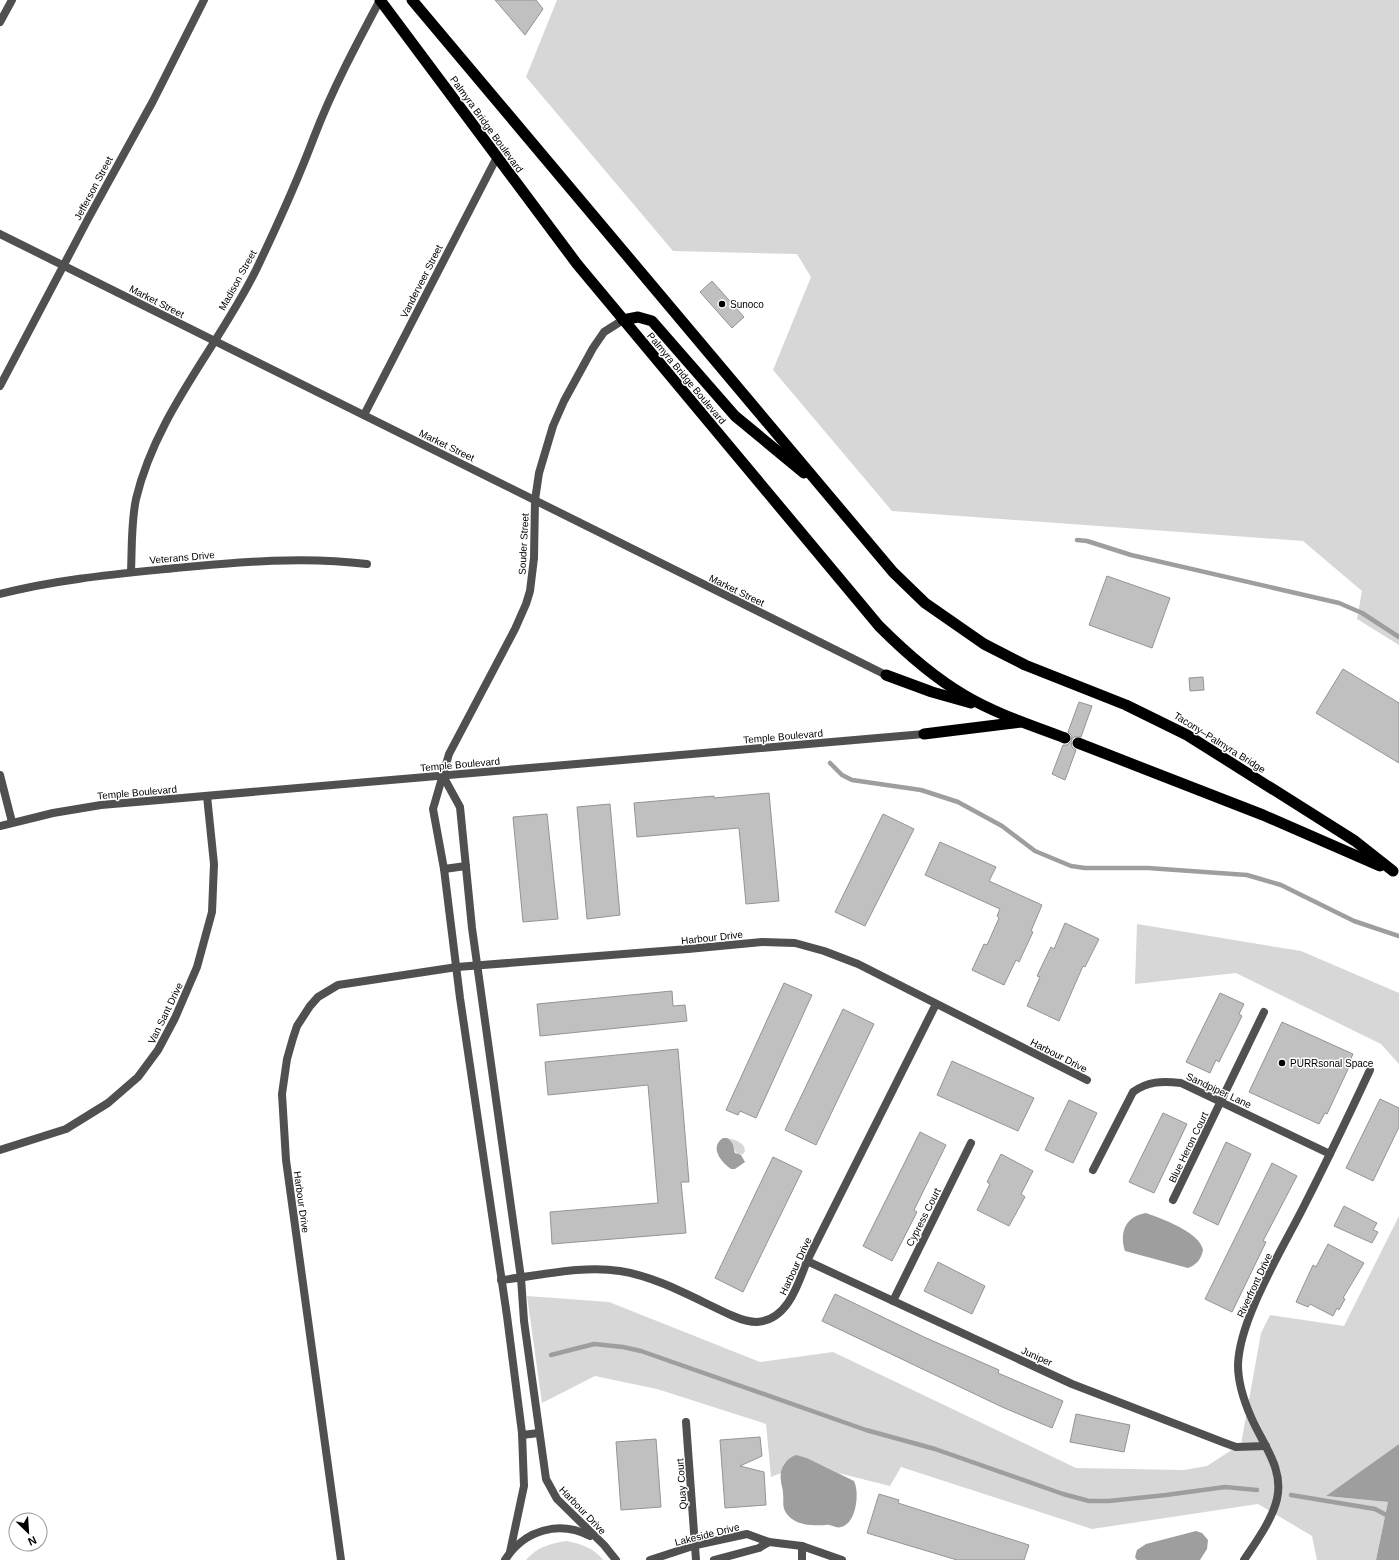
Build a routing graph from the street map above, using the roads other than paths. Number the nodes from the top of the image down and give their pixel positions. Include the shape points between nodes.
1 (12, 0) edge
2 (204, 0) edge
3 (380, 0) edge
4 (412, 0) edge
5 (0, 22) edge
6 (497, 157) junction
7 (0, 234) edge
8 (64, 265) junction
9 (623, 320) junction
10 (214, 340) junction
11 (0, 386) edge
12 (364, 415) junction
13 (825, 490) junction
14 (535, 500) junction
15 (367, 564) dead end
16 (132, 572) junction
17 (0, 594) edge
18 (957, 626) joint
19 (886, 675) joint
20 (986, 706) junction
21 (1022, 722) junction
22 (924, 734) joint
23 (1065, 738) dead end
24 (1078, 743) dead end
25 (0, 775) edge
26 (443, 776) junction
27 (207, 796) junction
28 (12, 822) junction
29 (0, 826) edge
30 (466, 866) junction
31 (444, 869) junction
32 (1396, 872) edge
33 (457, 967) junction
34 (478, 967) junction
35 (936, 1004) junction
36 (1264, 1012) dead end
37 (1370, 1070) dead end
38 (1087, 1080) dead end
39 (1221, 1102) junction
40 (971, 1143) dead end
41 (0, 1150) edge
42 (1330, 1154) junction
43 (1093, 1170) dead end
44 (1173, 1200) dead end
45 (807, 1260) junction
46 (521, 1278) junction
47 (501, 1280) junction
48 (893, 1301) junction
49 (686, 1422) dead end
50 (539, 1432) junction
51 (522, 1435) junction
52 (1266, 1446) junction
53 (595, 1538) junction
54 (769, 1542) junction
55 (696, 1545) junction
56 (802, 1546) junction
57 (510, 1552) junction
58 (341, 1560) edge
59 (505, 1560) edge
60 (616, 1560) edge
61 (650, 1560) edge
62 (696, 1560) edge
63 (714, 1560) edge
64 (802, 1560) edge
65 (842, 1560) edge
66 (1244, 1560) edge

1 - 5 street
2 - 8 street, Jefferson Street via 153,101
3 - 6 highway, Palmyra Bridge Boulevard
3 - 10 street, Madison Street via 314,136 256,270
4 - 13 highway, Palmyra Bridge Boulevard
6 - 9 highway, Palmyra Bridge Boulevard via 558,240
6 - 12 street, Vanderveer Street
7 - 8 street, Market Street
8 - 10 street, Market Street
8 - 11 street, Jefferson Street
9 - 13 highway via 638,317 652,321 735,416
9 - 14 street, Souder Street via 610,327 598,339 564,401 543,456
9 - 20 highway, Palmyra Bridge Boulevard via 880,626 903,649 943,681
10 - 12 street, Market Street
10 - 16 street, Madison Street via 188,382 157,442 142,481 136,500 132,533
12 - 14 street, Market Street
13 - 18 highway, Palmyra Bridge Boulevard via 908,588
14 - 19 street, Market Street
14 - 26 street, Souder Street via 534,558 526,604 449,754
15 - 16 street, Veterans Drive via 295,559
16 - 17 street, Veterans Drive via 65,580
18 - 32 highway, Tacony–Palmyra Bridge via 1010,659 1126,705 1188,735 1355,841
19 - 20 highway via 932,692
20 - 21 highway, Palmyra Bridge Boulevard
21 - 22 highway
21 - 23 highway
22 - 26 street, Temple Boulevard
24 - 32 highway, Tacony–Palmyra Bridge via 1263,815
25 - 28 street
26 - 27 street, Temple Boulevard
26 - 30 street, Harbour Drive via 460,807
26 - 31 street via 433,809
27 - 28 street, Temple Boulevard via 101,805
27 - 41 street, Van Sant Drive via 214,864 212,912 197,967 158,1050 138,1077 108,1103 66,1129
28 - 29 street, Temple Boulevard
30 - 31 street
30 - 34 street, Harbour Drive
31 - 33 street
33 - 34 street, Harbour Drive
33 - 47 street
33 - 58 street, Harbour Drive via 349,982 328,990 310,1006 297,1026 282,1083 286,1160
34 - 35 street, Harbour Drive via 762,942 795,943 858,964
34 - 46 street, Harbour Drive
35 - 38 street, Harbour Drive
35 - 45 street, Harbour Drive
36 - 39 street, Blue Heron Court
37 - 42 street, Riverfront Drive
39 - 42 street, Sandpiper Lane
39 - 43 street, Sandpiper Lane via 1181,1083 1156,1082 1143,1085 1133,1092
39 - 44 street, Blue Heron Court
40 - 48 street, Cypress Court
42 - 52 street, Riverfront Drive via 1260,1294 1240,1347 1240,1383 1251,1418
45 - 46 street, Harbour Drive via 789,1302 774,1315 757,1322 733,1316 645,1276 620,1271 582,1270
45 - 48 street, Juniper
46 - 47 street, Harbour Drive
46 - 50 street, Harbour Drive via 524,1321
47 - 51 street
48 - 52 street, Juniper via 1072,1384 1200,1434 1236,1447
49 - 55 street, Quay Court
50 - 51 street
50 - 53 street, Harbour Drive via 548,1484 557,1499
51 - 57 street via 524,1486
52 - 66 street, Riverfront Drive via 1277,1471 1277,1501
53 - 57 street via 569,1528 549,1529 530,1535
53 - 60 street, Harbour Drive
54 - 55 street, Lakeside Drive via 746,1534
54 - 56 street, Lakeside Drive
54 - 63 street via 759,1548
55 - 61 street, Lakeside Drive
55 - 62 street, Quay Court
56 - 64 street
56 - 65 street, Lakeside Drive
57 - 59 street

